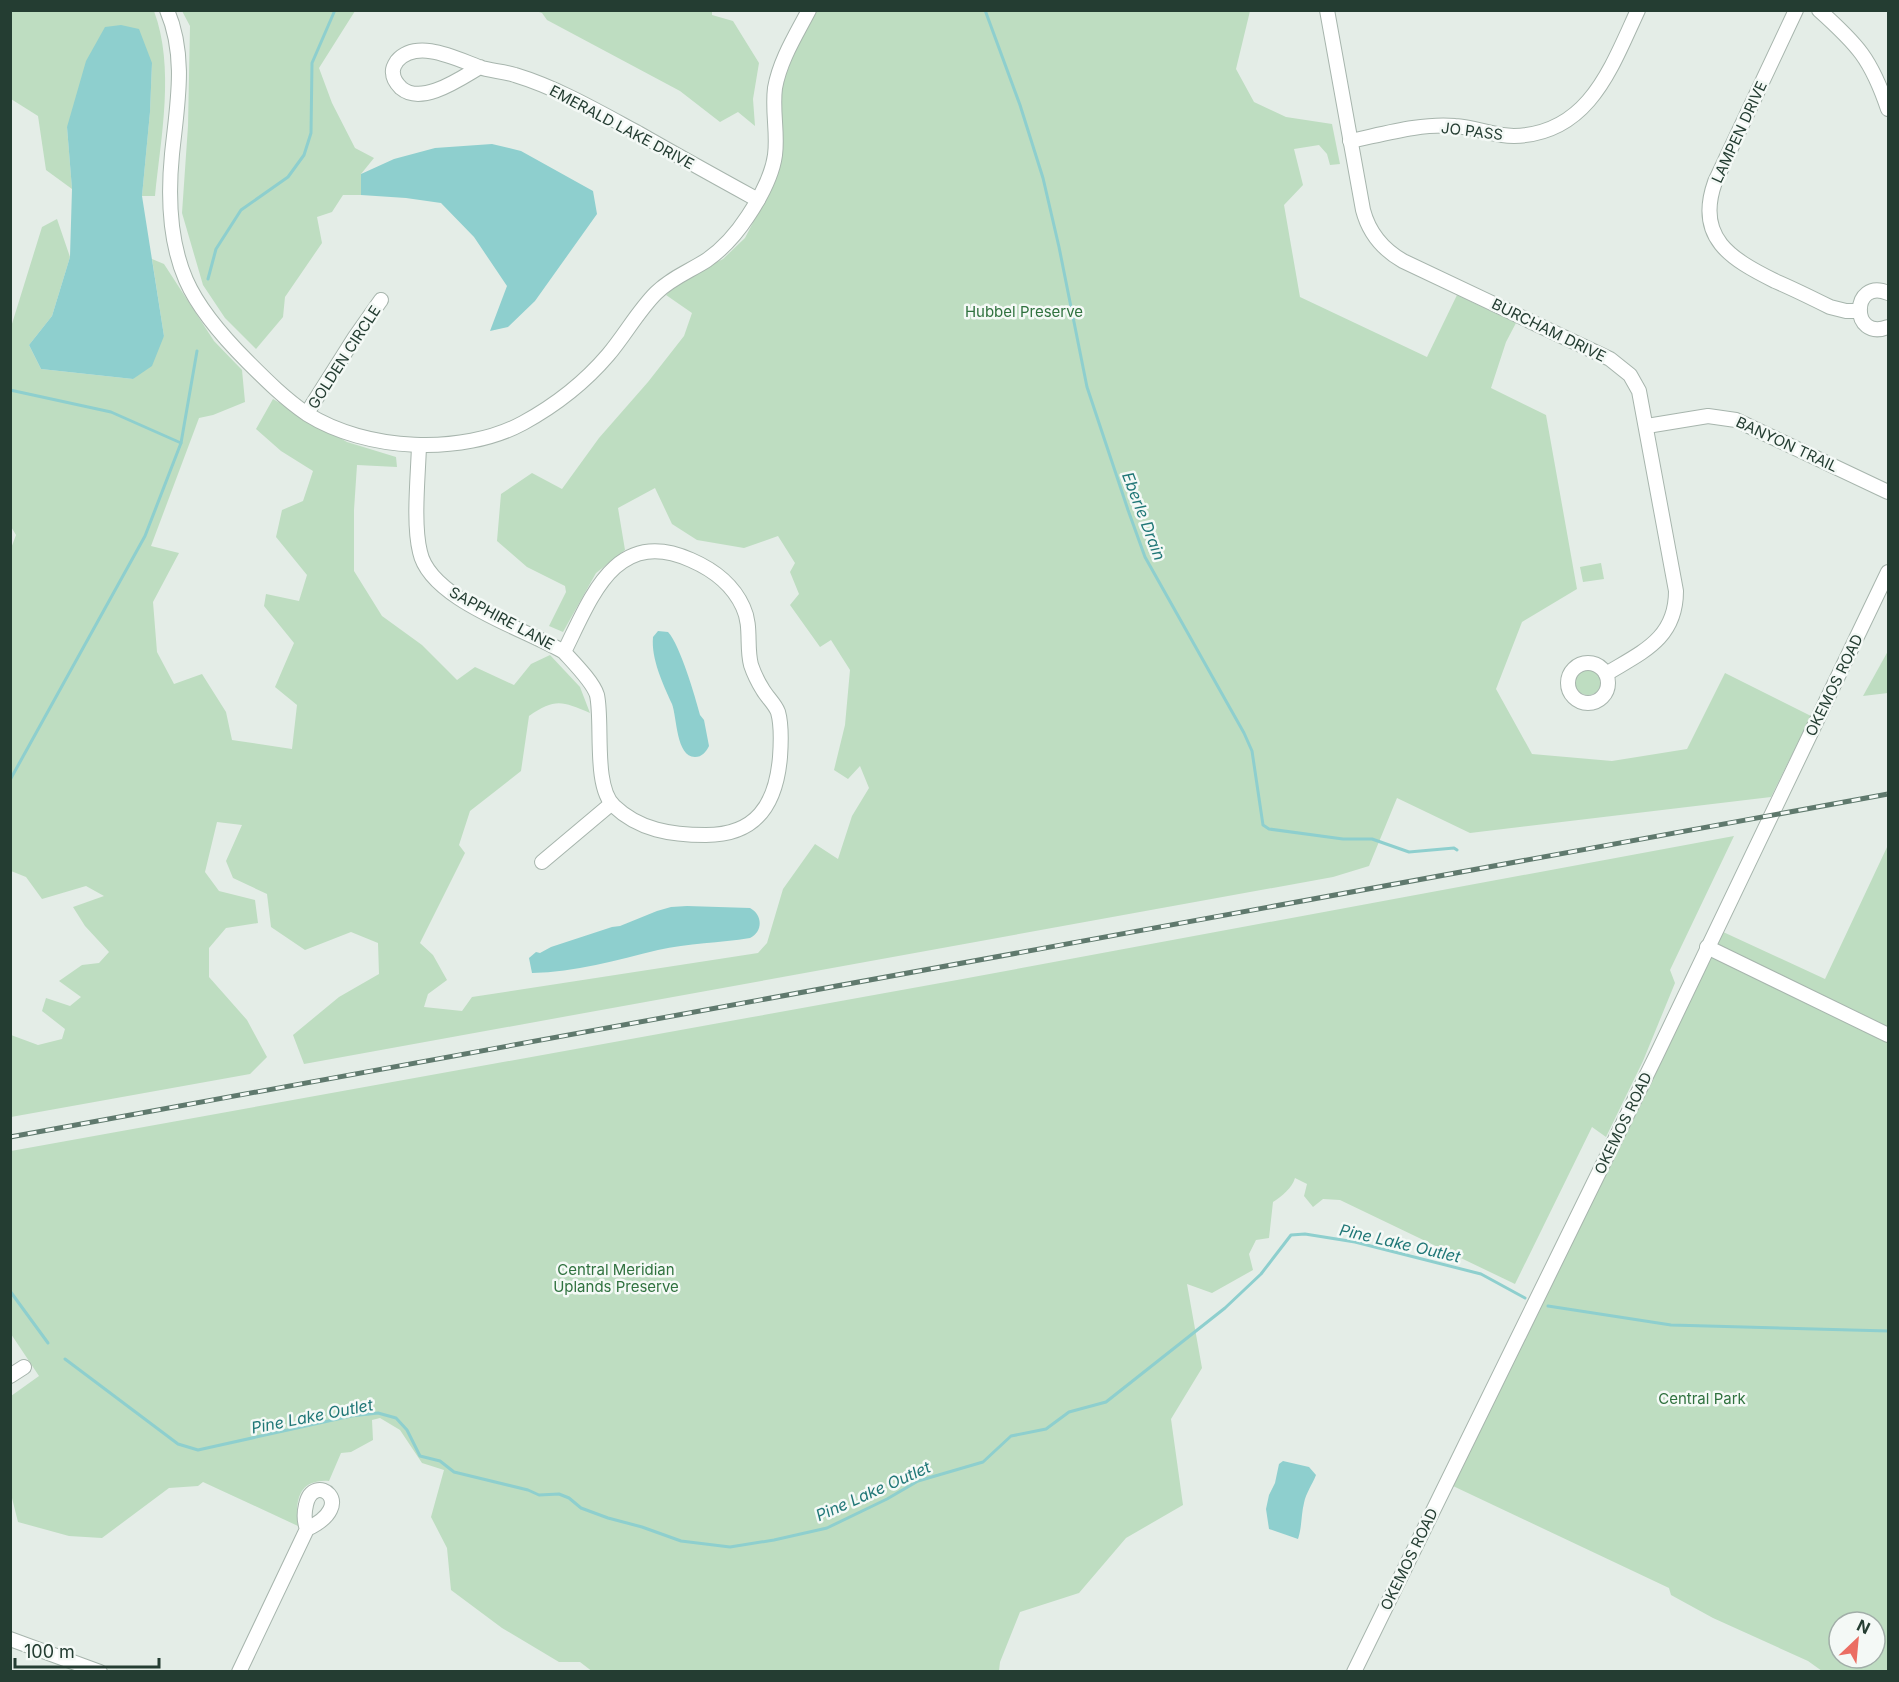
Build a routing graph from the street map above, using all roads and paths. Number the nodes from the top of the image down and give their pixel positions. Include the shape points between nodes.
1 (166, 10) edge
2 (809, 10) edge
3 (1327, 10) edge
4 (1638, 10) edge
5 (1796, 10) edge
6 (1819, 10) edge
7 (480, 67) junction
8 (1888, 109) edge
9 (1350, 141) junction
10 (758, 201) junction
11 (1888, 293) edge
12 (381, 300) dead end
13 (1859, 311) junction
14 (1888, 327) edge
15 (307, 414) junction
16 (1647, 426) junction
17 (418, 446) junction
18 (1888, 492) edge
19 (1888, 572) edge
20 (564, 652) junction
21 (1606, 674) dead end
22 (611, 804) junction
23 (542, 862) dead end
24 (1707, 947) junction
25 (1888, 1035) edge
26 (24, 1367) dead end
27 (10, 1376) edge
28 (307, 1529) dead end
29 (10, 1638) edge
30 (100, 1671) edge
31 (239, 1671) edge
32 (1354, 1671) edge

1 - 15 street via 173,26 180,69 171,179 177,256 187,282 228,343
2 - 10 street via 788,49 776,87 775,155
3 - 9 street, BURCHAM DRIVE
4 - 9 street, JO PASS via 1602,85 1580,111 1560,123 1520,135 1441,126
5 - 13 street, LAMPEN DRIVE via 1715,182 1711,222 1722,246 1743,265 1830,307
6 - 8 street via 1868,60
7 - 7 street, EMERALD LAKE DRIVE via 422,51 400,58 392,72 394,81 406,92 422,94 440,90
7 - 10 street, EMERALD LAKE DRIVE via 515,75 564,95
9 - 16 street, BURCHAM DRIVE via 1365,218 1382,247 1403,261 1617,364 1630,375 1639,392
10 - 17 street via 728,242 653,296 607,356 569,392 499,435 464,443
11 - 13 street via 1868,293
12 - 15 street, GOLDEN CIRCLE
13 - 14 street via 1870,327
15 - 17 street via 352,434
16 - 18 street, BANYON TRAIL via 1708,416 1736,420
16 - 21 street, BURCHAM DRIVE via 1676,591 1675,609 1657,641
17 - 20 street, SAPPHIRE LANE via 418,538 425,568 457,597
19 - 24 street, OKEMOS ROAD
20 - 22 street, SAPPHIRE LANE via 597,694 602,777
20 - 22 street, SAPPHIRE LANE via 595,590 616,565 637,554 683,556 705,566 739,598 745,611 754,673 777,710 781,735 774,794 745,827 725,835 652,830 635,823
22 - 23 street
24 - 25 street
24 - 32 street, OKEMOS ROAD
26 - 27 street
28 - 31 street
29 - 30 street

